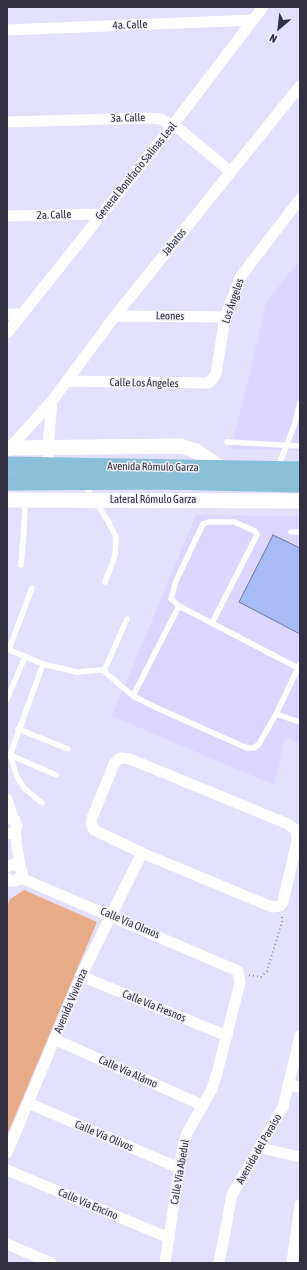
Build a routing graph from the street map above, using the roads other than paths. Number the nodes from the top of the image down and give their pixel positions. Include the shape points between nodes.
1 (263, 7) edge
2 (253, 20) junction
3 (7, 30) edge
4 (300, 86) edge
5 (7, 122) edge
6 (173, 125) junction
7 (231, 172) junction
8 (300, 199) edge
9 (101, 214) junction
10 (7, 216) edge
11 (7, 314) edge
12 (22, 314) junction
13 (115, 316) junction
14 (226, 317) junction
15 (7, 333) edge
16 (216, 374) joint
17 (68, 381) junction
18 (52, 401) junction
19 (300, 403) edge
20 (297, 426) edge
21 (227, 442) dead end
22 (287, 446) junction
23 (300, 446) edge
24 (48, 447) junction
25 (8, 453) edge
26 (49, 464) junction
27 (222, 469) junction
28 (278, 469) junction
29 (300, 470) edge
30 (7, 482) edge
31 (83, 482) junction
32 (300, 484) edge
33 (7, 500) edge
34 (24, 500) junction
35 (95, 500) junction
36 (300, 501) edge
37 (291, 532) dead end
38 (300, 532) edge
39 (21, 565) dead end
40 (105, 582) dead end
41 (32, 588) dead end
42 (179, 606) junction
43 (127, 619) dead end
44 (212, 623) junction
45 (8, 649) edge
46 (25, 657) junction
47 (43, 664) junction
48 (299, 667) edge
49 (104, 671) junction
50 (133, 696) junction
51 (7, 699) edge
52 (276, 714) junction
53 (300, 722) edge
54 (18, 729) junction
55 (68, 749) dead end
56 (10, 755) junction
57 (56, 775) dead end
58 (7, 799) edge
59 (42, 803) dead end
60 (10, 818) edge
61 (11, 833) edge
62 (142, 853) junction
63 (7, 867) edge
64 (21, 873) junction
65 (7, 880) edge
66 (110, 915) junction
67 (238, 971) joint
68 (81, 976) junction
69 (227, 1036) junction
70 (300, 1036) edge
71 (54, 1039) junction
72 (294, 1086) edge
73 (28, 1103) junction
74 (202, 1105) junction
75 (261, 1148) junction
76 (7, 1152) edge
77 (300, 1157) edge
78 (179, 1168) junction
79 (7, 1170) edge
80 (300, 1205) edge
81 (168, 1238) junction
82 (7, 1244) edge
83 (51, 1263) edge
84 (165, 1263) edge
85 (219, 1263) edge
86 (292, 1263) edge

1 - 2 street, General Bonifacio Salinas Leal
2 - 3 street, 4a. Calle
2 - 6 street, General Bonifacio Salinas Leal
4 - 7 street, Jabatos
5 - 6 street, 3a. Calle via 147,118 160,119
6 - 7 street, 3a. Calle
6 - 9 street, General Bonifacio Salinas Leal
7 - 13 street, Jabatos
8 - 14 street, Los Ángeles via 247,266 237,284
9 - 10 street, 2a. Calle
9 - 12 street, General Bonifacio Salinas Leal
11 - 12 street
12 - 15 street, General Bonifacio Salinas Leal
13 - 14 street, Leones
13 - 17 street, Jabatos
14 - 16 street, Los Ángeles
16 - 17 street, Calle Los Ángeles via 205,384
17 - 18 street, Jabatos
18 - 24 street
18 - 25 street, Jabatos
19 - 20 lane
20 - 22 lane
21 - 22 lane
22 - 23 lane
22 - 28 lane
24 - 25 street
24 - 26 street
24 - 27 street via 181,446 196,451
25 - 26 main road, Avenida Rómulo Garza
26 - 27 main road, Avenida Rómulo Garza
27 - 28 main road, Avenida Rómulo Garza
28 - 29 main road, Avenida Rómulo Garza
30 - 31 main road, Avenida Rómulo Garza
31 - 32 main road, Avenida Rómulo Garza
31 - 35 lane
33 - 34 street, Lateral Rómulo Garza
34 - 35 street, Lateral Rómulo Garza
34 - 39 lane
35 - 36 street, Lateral Rómulo Garza
35 - 40 lane via 113,529 117,545
37 - 38 lane
41 - 45 lane
42 - 44 lane
42 - 44 lane via 171,599 171,595 203,524 230,521 255,531 257,536
42 - 50 lane
43 - 49 lane
44 - 48 lane
45 - 46 lane
46 - 47 lane
46 - 51 lane
47 - 49 lane via 77,672
47 - 54 lane
48 - 52 lane
49 - 50 lane
50 - 52 lane via 181,720 250,748 259,744
52 - 53 lane
54 - 55 lane
54 - 56 lane
56 - 57 lane
56 - 59 lane via 17,777 24,788
58 - 60 street
60 - 61 street via 17,823
61 - 64 street
62 - 62 street via 272,907 280,906 297,841 296,830 288,824 145,765 120,758 114,764 91,823 94,830
62 - 66 street, Avenida Vivienza
63 - 64 street via 14,864
64 - 65 street via 13,882
64 - 66 street, Calle Vía Olmos
66 - 67 street, Calle Vía Olmos
66 - 68 street, Avenida Vivienza
67 - 69 street, Calle Vía Abedul via 240,983
68 - 69 street, Calle Vía Fresnos
68 - 71 street, Avenida Vivienza
69 - 74 street, Calle Vía Abedul via 212,1089
70 - 72 street, Avenida del Paraíso
71 - 73 street, Avenida Vivienza
71 - 74 street, Calle Vía Alámo
72 - 75 street, Avenida del Paraíso
73 - 76 street, Avenida Vivienza
73 - 78 street, Calle Vía Olivos
74 - 78 street, Calle Vía Abedul via 187,1132
75 - 77 street
75 - 85 street, Avenida del Paraíso via 232,1195
78 - 81 street, Calle Vía Abedul
79 - 81 street, Calle Vía Encino
80 - 86 street
81 - 84 street, Calle Vía Abedul
82 - 83 street

